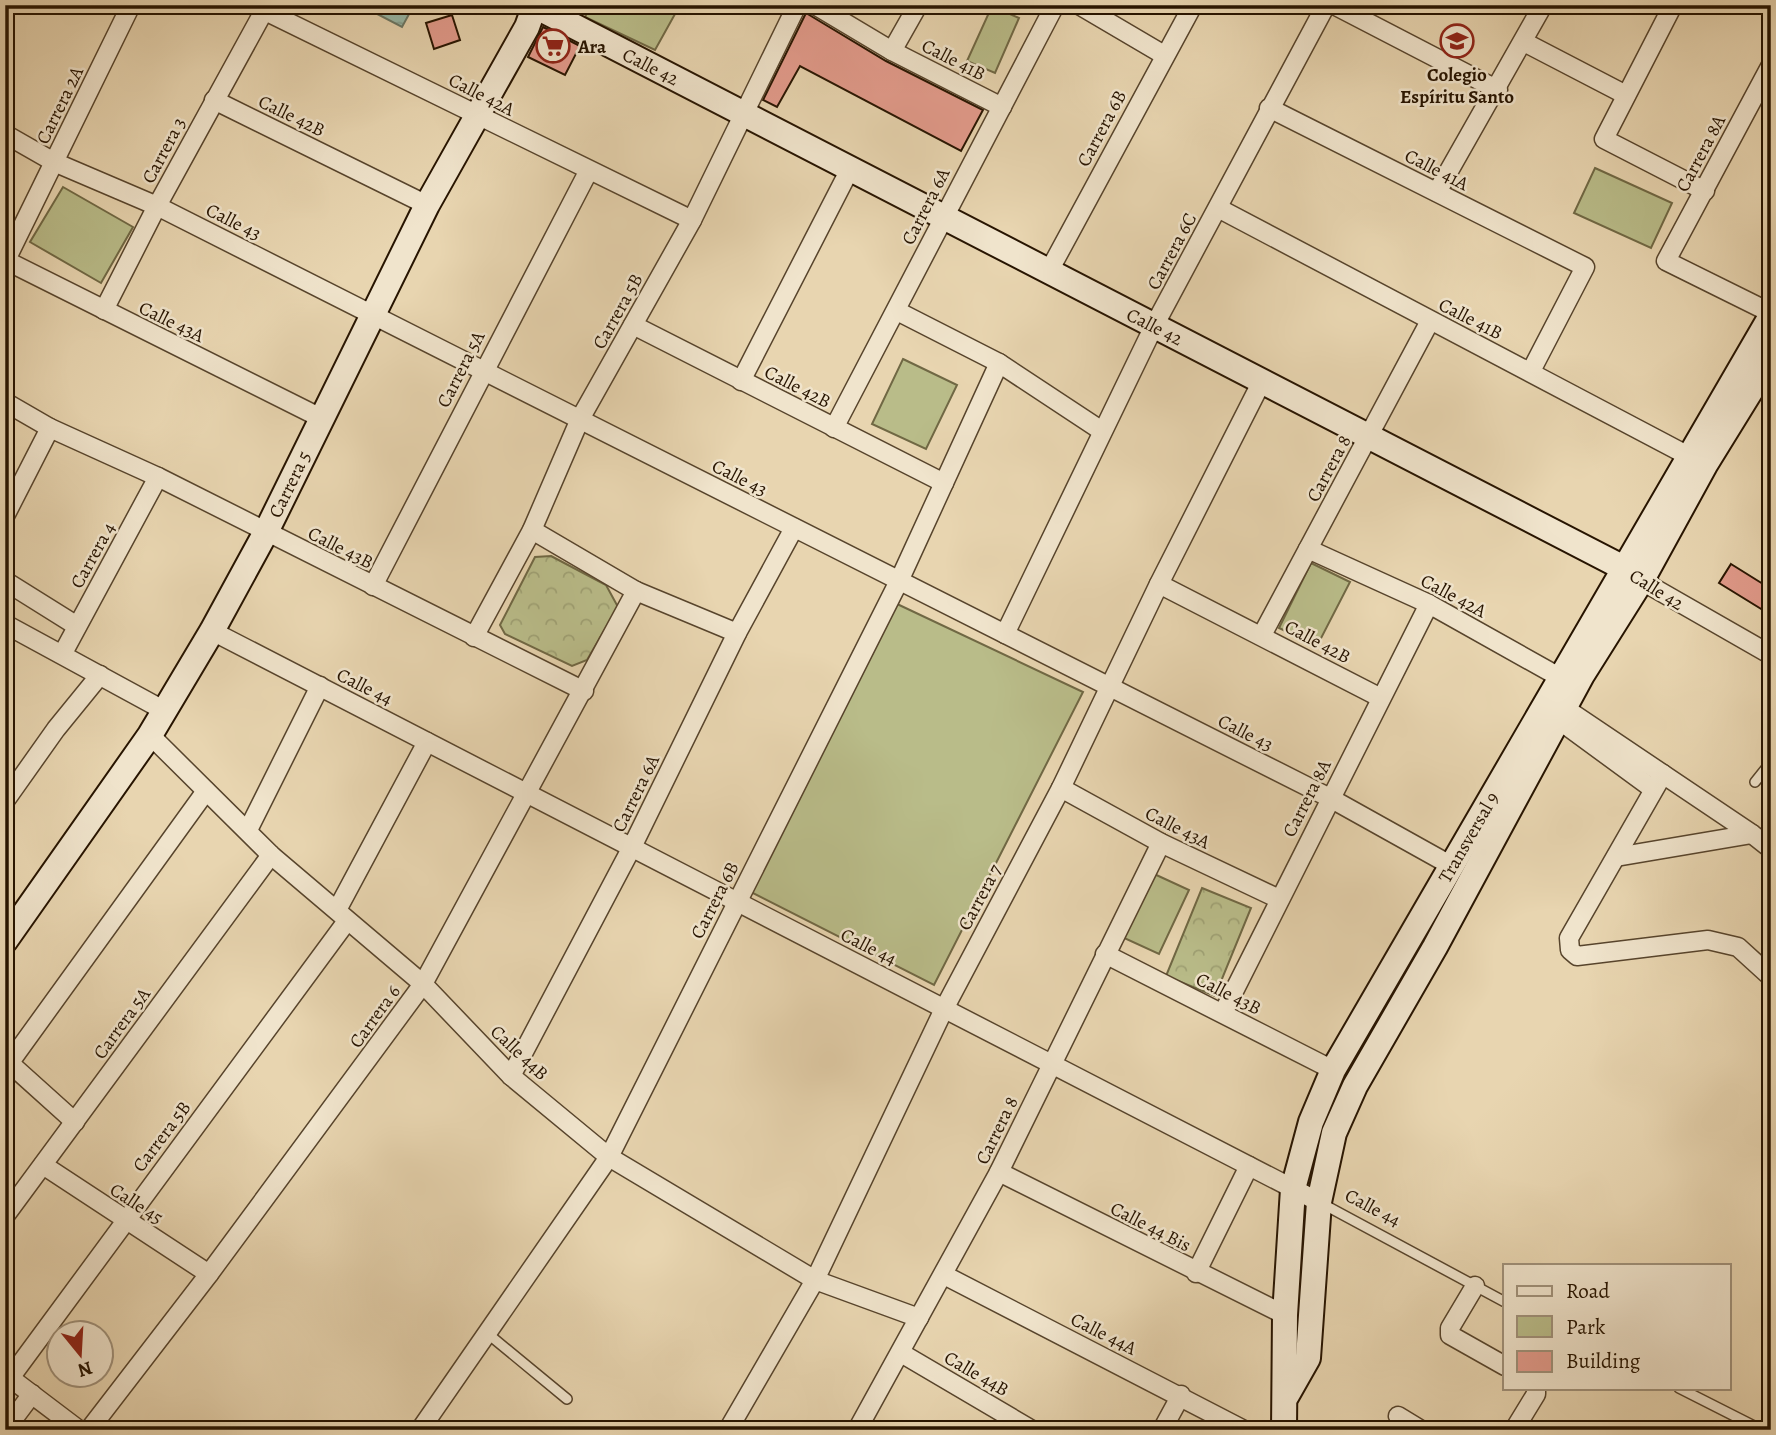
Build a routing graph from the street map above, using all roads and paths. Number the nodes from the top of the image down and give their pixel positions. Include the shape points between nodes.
1 (131, 5) edge
2 (534, 5) edge
3 (797, 5) edge
4 (815, 5) edge
5 (918, 5) edge
6 (1055, 5) edge
7 (1079, 5) edge
8 (1193, 5) edge
9 (1326, 5) edge
10 (1334, 5) edge
11 (1543, 5) edge
12 (1673, 5) edge
13 (258, 8) edge
14 (1524, 42) junction
15 (892, 51) junction
16 (1164, 55) junction
17 (1771, 65) edge
18 (1498, 90) junction
19 (1626, 95) junction
20 (214, 100) junction
21 (1002, 107) junction
22 (1269, 108) junction
23 (745, 114) junction
24 (477, 115) junction
25 (5, 134) edge
26 (54, 162) junction
27 (850, 169) junction
28 (588, 172) junction
29 (1705, 191) junction
30 (1437, 192) junction
31 (427, 205) junction
32 (157, 206) junction
33 (1218, 208) junction
34 (943, 216) junction
35 (692, 220) junction
36 (5, 261) edge
37 (1049, 271) junction
38 (104, 310) junction
39 (897, 311) junction
40 (372, 314) junction
41 (1771, 315) edge
42 (1430, 320) junction
43 (633, 325) junction
44 (1154, 326) junction
45 (1771, 358) edge
46 (999, 363) junction
47 (483, 370) junction
48 (1531, 371) junction
49 (741, 380) junction
50 (1262, 382) junction
51 (5, 402) edge
52 (321, 418) junction
53 (580, 419) junction
54 (50, 428) junction
55 (834, 428) junction
56 (1102, 431) junction
57 (1368, 436) junction
58 (1697, 460) junction
59 (158, 477) junction
60 (944, 483) junction
61 (5, 516) edge
62 (794, 528) junction
63 (532, 530) junction
64 (266, 533) junction
65 (1308, 549) junction
66 (1633, 573) junction
67 (899, 580) junction
68 (5, 581) edge
69 (1159, 584) junction
70 (373, 586) junction
71 (636, 591) junction
72 (1429, 604) junction
73 (5, 624) edge
74 (77, 626) junction
75 (212, 631) junction
76 (737, 633) junction
77 (1005, 634) junction
78 (1262, 635) junction
79 (474, 637) junction
80 (63, 653) junction
81 (1771, 655) edge
82 (100, 675) junction
83 (1568, 682) junction
84 (320, 686) junction
85 (1109, 687) junction
86 (584, 691) junction
87 (1381, 698) junction
88 (1552, 710) junction
89 (165, 711) junction
90 (150, 735) junction
91 (427, 741) junction
92 (1771, 762) edge
93 (1658, 782) junction
94 (1755, 782) dead end
95 (1061, 788) junction
96 (206, 791) junction
97 (526, 793) junction
98 (1330, 798) junction
99 (5, 801) edge
100 (248, 830) junction
101 (1752, 834) junction
102 (1161, 843) junction
103 (632, 847) junction
104 (1771, 849) edge
105 (271, 855) junction
106 (1616, 857) junction
107 (1452, 866) junction
108 (1279, 899) junction
109 (736, 901) junction
110 (342, 916) junction
111 (5, 941) edge
112 (1105, 954) junction
113 (1771, 977) edge
114 (423, 984) junction
115 (944, 1009) junction
116 (1223, 1013) junction
117 (7, 1064) edge
118 (1052, 1064) junction
119 (1333, 1070) junction
120 (511, 1076) junction
121 (75, 1122) junction
122 (610, 1157) junction
123 (43, 1165) junction
124 (1249, 1166) junction
125 (999, 1172) junction
126 (1293, 1189) junction
127 (1319, 1202) junction
128 (5, 1216) edge
129 (124, 1221) junction
130 (1196, 1273) junction
131 (209, 1275) junction
132 (944, 1275) junction
133 (815, 1280) junction
134 (1475, 1286) junction
135 (1503, 1301) edge
136 (1285, 1315) junction
137 (919, 1318) junction
138 (487, 1333) junction
139 (901, 1353) junction
140 (1503, 1365) edge
141 (8, 1376) edge
142 (1536, 1390) edge
143 (1683, 1390) edge
144 (32, 1394) junction
145 (1181, 1395) junction
146 (1286, 1395) junction
147 (567, 1399) dead end
148 (1398, 1416) dead end
149 (5, 1430) edge
150 (79, 1430) edge
151 (89, 1430) edge
152 (420, 1430) edge
153 (727, 1430) edge
154 (858, 1430) edge
155 (1032, 1430) edge
156 (1162, 1430) edge
157 (1244, 1430) edge
158 (1284, 1430) edge
159 (1421, 1430) edge
160 (1514, 1430) edge
161 (1762, 1430) edge

1 - 26 street, Carrera 2A
2 - 23 street, Calle 42
2 - 24 street, Carrera 5 via 527,27
3 - 23 street, Carrera 5B
4 - 15 street, Calle 41B
5 - 15 street
6 - 21 street, Carrera 6A
7 - 16 street
8 - 16 street, Carrera 6B
9 - 22 street, Carrera 6C
10 - 18 street
11 - 14 street
12 - 19 street
13 - 20 street, Carrera 3
13 - 24 street, Calle 42A
14 - 18 street
14 - 19 street
15 - 21 street, Calle 41B
16 - 37 street, Carrera 6B
17 - 29 street, Carrera 8A
18 - 30 street
19 - 29 street via 1604,139
20 - 31 street, Calle 42B
20 - 32 street, Carrera 3
21 - 34 street, Carrera 6A
22 - 30 street, Calle 41A
22 - 33 street, Carrera 6C
23 - 27 street, Calle 42
23 - 35 street, Carrera 5B
24 - 28 street, Calle 42A
24 - 31 street, Carrera 5
25 - 26 street, Calle 43
26 - 32 street, Calle 43
26 - 36 street, Carrera 2A
27 - 34 street, Calle 42
27 - 49 street
28 - 35 street, Calle 42A
28 - 47 street, Carrera 5A
29 - 41 street, Carrera 8A via 1667,261
30 - 48 street, Calle 41A via 1585,267
31 - 40 street, Carrera 5
32 - 38 street, Carrera 3
32 - 40 street, Calle 43
33 - 42 street, Calle 41B
33 - 44 street, Carrera 6C
34 - 37 street, Calle 42
34 - 39 street, Carrera 6A
35 - 43 street, Carrera 5B
36 - 38 street, Calle 43A
37 - 44 street, Calle 42
38 - 52 street, Calle 43A
39 - 46 street
39 - 55 street, Carrera 6A
40 - 47 street, Calle 43
40 - 52 street, Carrera 5
41 - 58 street, Transversal 9
42 - 48 street, Calle 41B
42 - 57 street, Carrera 8
43 - 49 street, Calle 42B
43 - 53 street, Carrera 5B
44 - 50 street, Calle 42
44 - 56 street, Carrera 6C
45 - 58 street, Transversal 9
46 - 56 street
46 - 60 street, Carrera 6B
47 - 53 street, Calle 43
47 - 70 street, Carrera 5A
48 - 58 street, Calle 41B
49 - 55 street, Calle 42B
50 - 57 street, Calle 42
50 - 69 street, Carrera 7
51 - 54 street, Calle 43B
52 - 64 street, Carrera 5
53 - 62 street, Calle 43
53 - 63 street, Carrera 5B
54 - 59 street, Calle 43B
54 - 61 street
55 - 60 street, Calle 42B
56 - 77 street, Carrera 6C
57 - 65 street, Carrera 8
57 - 66 street, Calle 42
58 - 66 street, Transversal 9
59 - 64 street, Calle 43B
59 - 74 street, Carrera 4
60 - 67 street, Carrera 6B
62 - 67 street, Calle 43
62 - 76 street, Carrera 6A
63 - 71 street
63 - 79 street, Carrera 5B
64 - 70 street, Calle 43B
64 - 75 street, Carrera 5
65 - 72 street, Calle 42A
65 - 78 street, Carrera 8
66 - 81 street, Calle 42
66 - 83 street, Transversal 9
67 - 77 street, Calle 43
67 - 109 street, Carrera 6B
68 - 74 street
69 - 78 street, Calle 42B
69 - 85 street, Carrera 7
70 - 79 street, Calle 43B
71 - 76 street
71 - 86 street, Carrera 6
72 - 83 street, Calle 42A
72 - 87 street, Carrera 8A
73 - 80 street
74 - 80 street, Carrera 4
75 - 84 street, Calle 44
75 - 89 street, Carrera 5
76 - 103 street, Carrera 6A
77 - 85 street, Calle 43
78 - 87 street, Calle 42B
79 - 86 street, Calle 43B
80 - 82 street
82 - 89 street
82 - 99 street
83 - 88 street, Transversal 9
84 - 91 street, Calle 44
84 - 100 street
85 - 95 street, Carrera 7
85 - 98 street, Calle 43
86 - 97 street, Carrera 6
87 - 98 street, Carrera 8A
88 - 93 street via 1567,726 1603,743
88 - 107 street, Transversal 9
88 - 127 street, Transversal 9 via 1454,914 1355,1086 1334,1133
89 - 90 street, Carrera 5
90 - 96 street, Calle 44B
90 - 111 street, Carrera 5
91 - 97 street, Calle 44
91 - 110 street, Carrera 5B
92 - 94 lane
93 - 101 street
93 - 106 street
95 - 102 street, Calle 43A
95 - 115 street, Carrera 7
96 - 100 street, Calle 44B
96 - 117 street
97 - 103 street, Calle 44
97 - 114 street, Carrera 6
98 - 107 street, Calle 43
98 - 108 street, Carrera 8A
100 - 105 street, Calle 44B
101 - 104 street
101 - 106 street
102 - 108 street, Calle 43A
102 - 112 street, Carrera 8
103 - 109 street, Calle 44
103 - 120 street, Carrera 6A
105 - 110 street, Calle 44B
105 - 121 street, Carrera 5A
106 - 113 street via 1569,938 1570,950 1577,956 1708,940 1738,947
107 - 119 street, Transversal 9
108 - 116 street, Carrera 8A
109 - 115 street, Calle 44
109 - 122 street, Carrera 6B
110 - 114 street, Calle 44B
110 - 129 street, Carrera 5B
112 - 116 street, Calle 43B
112 - 118 street, Carrera 8
114 - 120 street, Calle 44B
114 - 131 street, Carrera 6
115 - 118 street, Calle 44
115 - 133 street, Carrera 7
116 - 119 street, Calle 43B
117 - 121 street
118 - 124 street, Calle 44
118 - 125 street, Carrera 8
119 - 126 street, Transversal 9 via 1311,1122
120 - 122 street, Calle 44B
121 - 123 street, Carrera 5A
122 - 133 street, Calle 44B
122 - 138 street, Carrera 6B
123 - 128 street, Carrera 5A
123 - 129 street, Calle 45
124 - 126 street, Calle 44
124 - 130 street
125 - 130 street, Calle 44 Bis
125 - 132 street, Carrera 8
126 - 127 street, Calle 44
126 - 136 street, Transversal 9
127 - 134 lane, Calle 44
127 - 146 street, Transversal 9 via 1308,1358
129 - 131 street, Calle 45
129 - 141 street, Carrera 5B
130 - 136 street, Calle 44 Bis
131 - 151 street, Carrera 6
132 - 137 street, Carrera 8
132 - 145 street, Calle 44A
133 - 137 street, Calle 44B
133 - 153 street, Carrera 7
134 - 135 lane, Calle 44
134 - 140 street via 1450,1335
136 - 146 street, Transversal 9
137 - 139 street, Carrera 8
138 - 147 lane
138 - 152 street, Carrera 6B
139 - 154 street, Carrera 8
139 - 155 street, Calle 44B
141 - 144 street
142 - 160 street
143 - 161 lane
144 - 149 street
144 - 150 street
145 - 156 street
145 - 157 street, Calle 44A
146 - 158 street, Transversal 9
148 - 159 street

